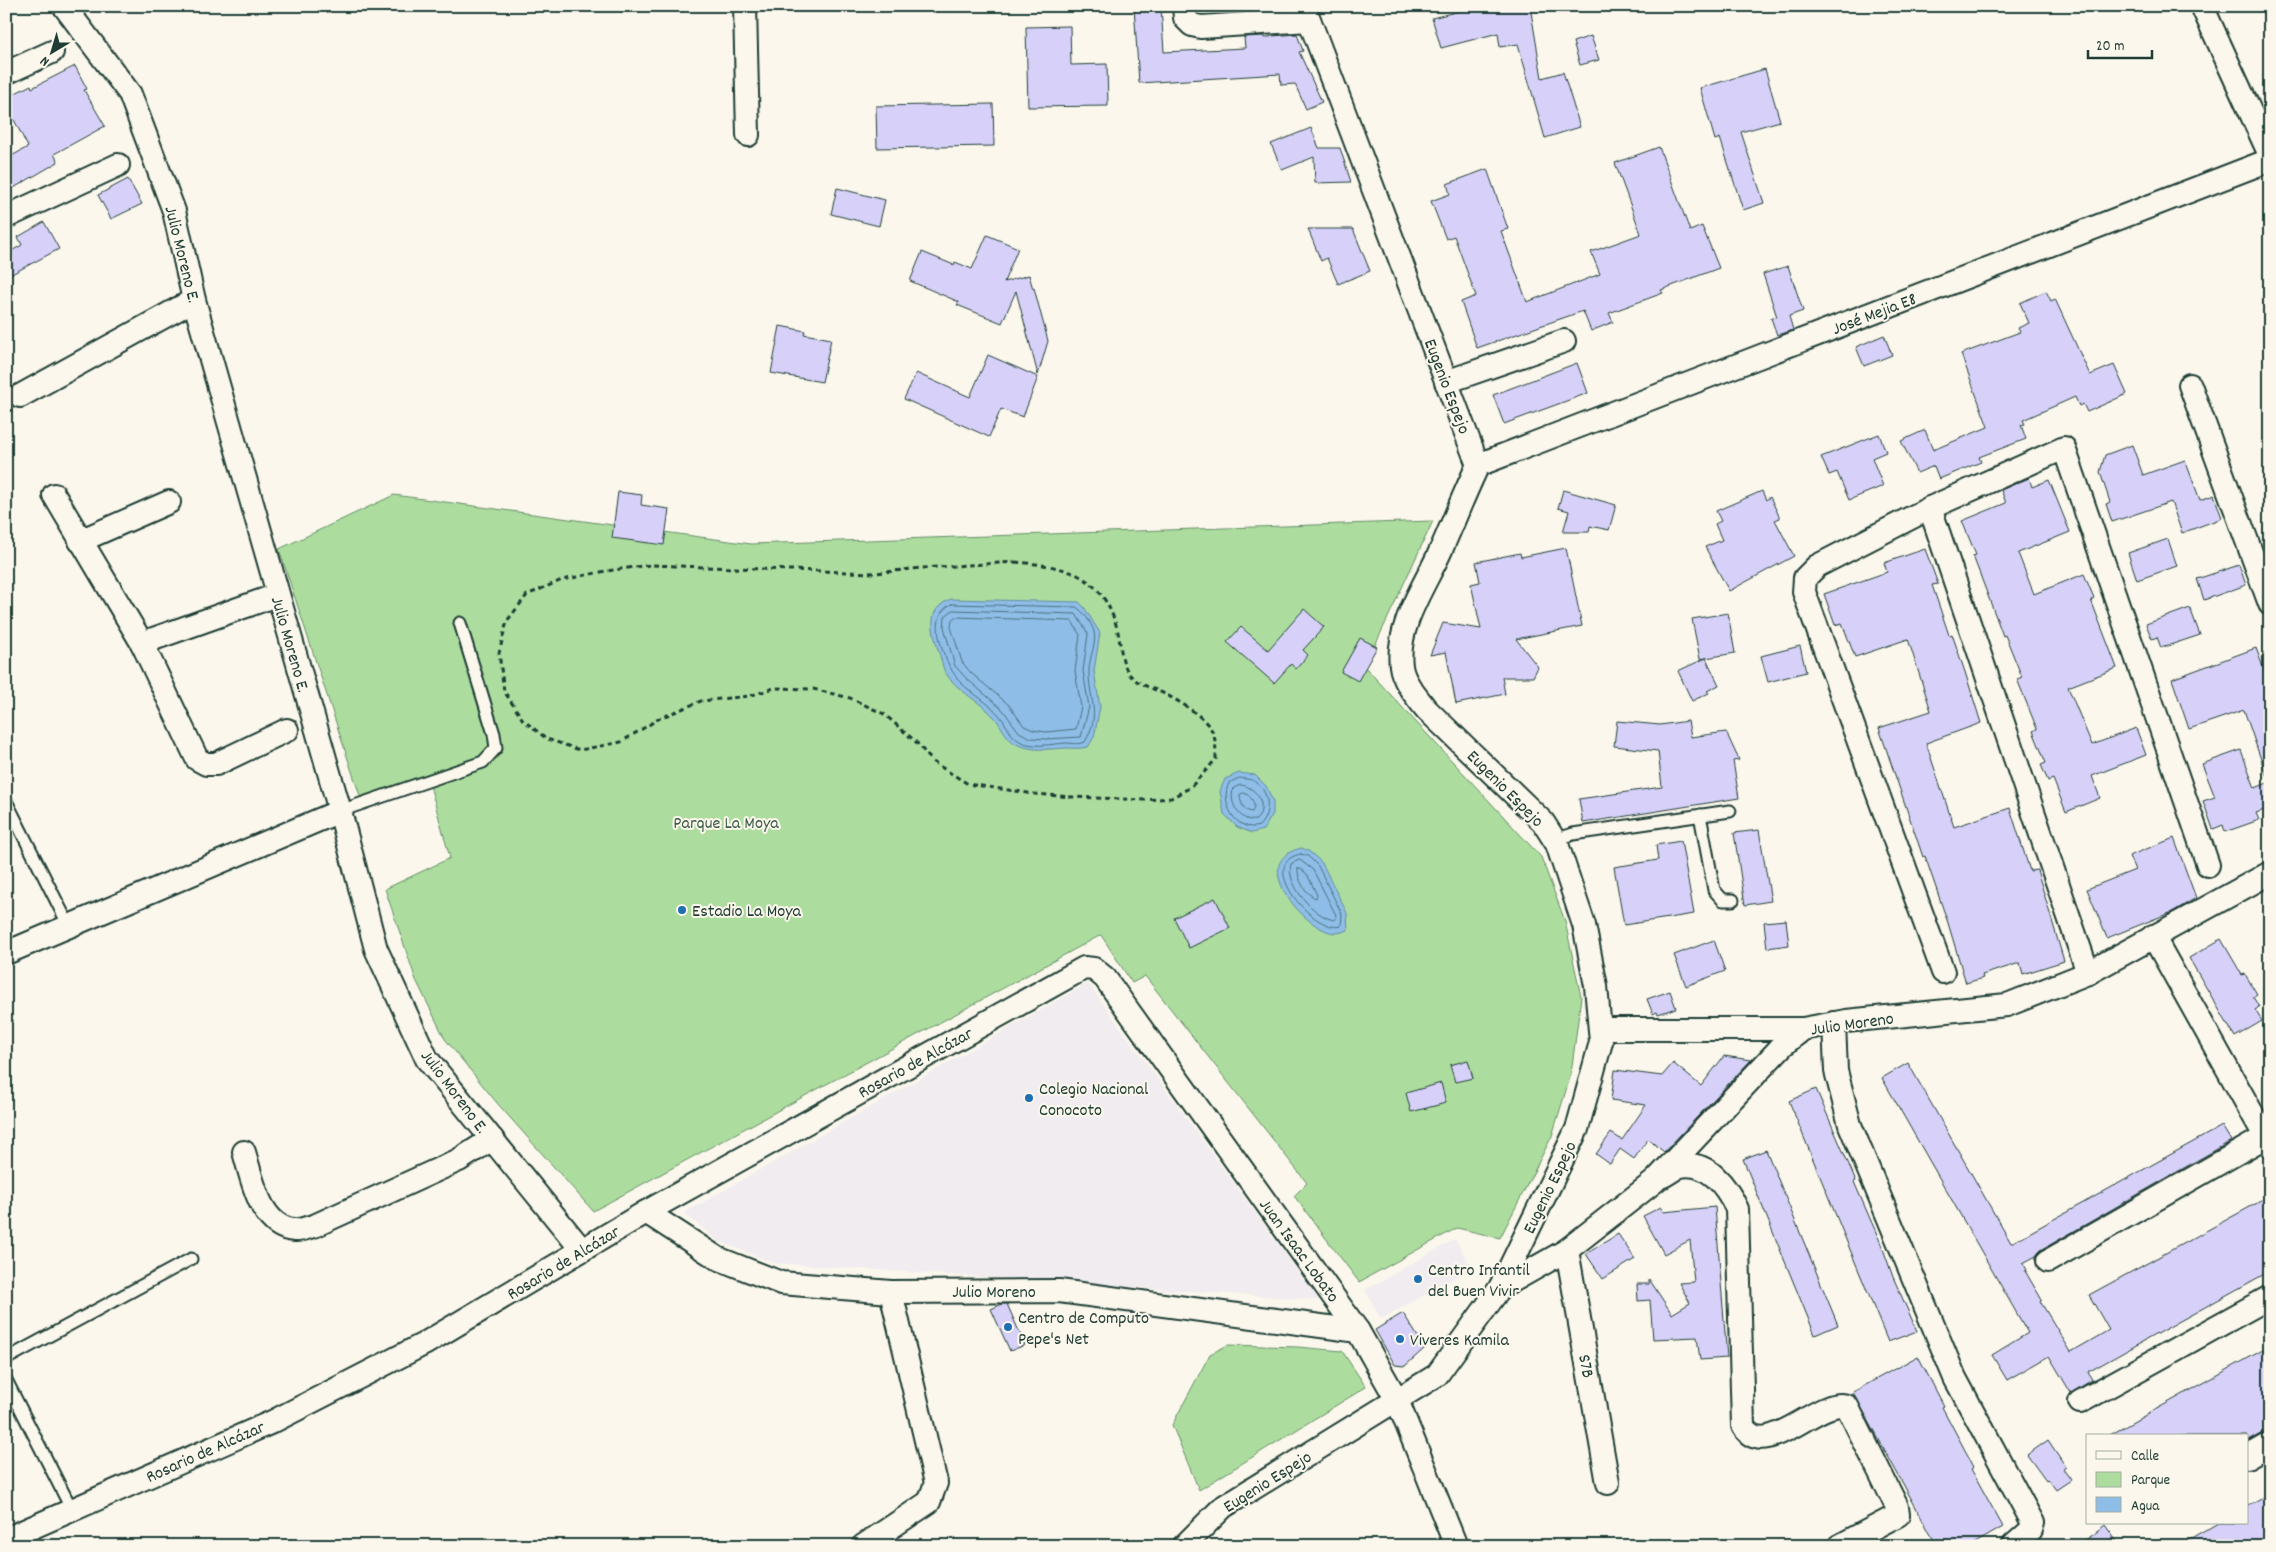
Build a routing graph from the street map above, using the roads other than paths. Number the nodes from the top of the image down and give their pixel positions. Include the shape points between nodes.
1 (64, 6) edge
2 (745, 6) edge
3 (1184, 6) edge
4 (2202, 6) edge
5 (1307, 13) edge
6 (52, 52) dead end
7 (6, 73) edge
8 (748, 135) dead end
9 (2270, 155) edge
10 (2270, 160) edge
11 (118, 165) dead end
12 (6, 217) edge
13 (194, 300) junction
14 (1564, 342) dead end
15 (1446, 382) junction
16 (2190, 385) dead end
17 (20, 396) dead end
18 (1478, 465) junction
19 (54, 495) dead end
20 (169, 502) dead end
21 (1930, 508) junction
22 (80, 541) junction
23 (277, 596) junction
24 (2270, 604) edge
25 (460, 623) dead end
26 (142, 643) junction
27 (287, 730) dead end
28 (6, 801) edge
29 (340, 811) junction
30 (1730, 811) dead end
31 (1700, 815) junction
32 (1554, 840) junction
33 (2208, 865) dead end
34 (2270, 873) edge
35 (1733, 900) dead end
36 (69, 926) junction
37 (2153, 936) junction
38 (6, 953) edge
39 (1943, 972) dead end
40 (2088, 973) junction
41 (1105, 978) joint
42 (1834, 1023) junction
43 (1600, 1029) junction
44 (1803, 1029) junction
45 (492, 1139) junction
46 (2268, 1141) edge
47 (244, 1152) dead end
48 (1655, 1181) junction
49 (646, 1212) junction
50 (582, 1250) junction
51 (1566, 1250) junction
52 (191, 1258) dead end
53 (2048, 1261) dead end
54 (1500, 1288) junction
55 (891, 1292) junction
56 (2270, 1297) edge
57 (1358, 1331) junction
58 (6, 1360) edge
59 (6, 1380) edge
60 (10, 1397) edge
61 (1397, 1400) junction
62 (2080, 1402) dead end
63 (2270, 1444) edge
64 (2248, 1456) edge
65 (1608, 1483) dead end
66 (72, 1510) junction
67 (6, 1539) edge
68 (863, 1546) edge
69 (1184, 1546) edge
70 (1456, 1546) edge
71 (1839, 1546) edge
72 (2013, 1546) edge

1 - 13 street, Julio Moreno E. via 130,94 174,210
2 - 8 street
3 - 5 street via 1185,18 1192,25 1201,27
4 - 9 street
5 - 15 street, Eugenio Espejo
6 - 7 street
10 - 18 street, José Mejia E8
11 - 12 street
13 - 17 street
13 - 23 street, Julio Moreno E.
14 - 15 street
15 - 18 street, Eugenio Espejo
16 - 24 street
18 - 32 street, Eugenio Espejo via 1401,639 1401,668 1410,688 1426,709 1543,822
19 - 22 street
20 - 22 street
21 - 33 street via 2064,448
21 - 39 street via 1817,566 1805,578 1804,592
21 - 40 street
22 - 26 street
23 - 26 street
23 - 29 street, Julio Moreno E.
25 - 29 lane via 496,748 483,762
26 - 27 street via 197,758 206,764 216,764
28 - 36 lane
29 - 36 street
29 - 45 street, Julio Moreno E. via 376,948 427,1060
30 - 31 lane
31 - 32 lane via 1573,834
31 - 35 lane via 1714,890 1723,900
32 - 43 street, Eugenio Espejo via 1584,925 1596,986
34 - 37 street, Julio Moreno
36 - 38 street
37 - 40 street, Julio Moreno
37 - 46 street
40 - 42 street, Julio Moreno via 2007,1005
41 - 49 street, Rosario de Alcázar via 1094,969 1084,968
41 - 57 street, Juan Isaac Lobato
42 - 44 street, Julio Moreno
42 - 72 street via 1836,1071 1850,1125 1955,1378 2032,1522 2031,1530
43 - 44 street
43 - 54 street, Eugenio Espejo via 1601,1042 1577,1128
44 - 48 street, Julio Moreno via 1783,1045
45 - 47 street via 459,1160 314,1226 295,1230 277,1225 265,1211
45 - 50 street, Julio Moreno E.
46 - 53 street
48 - 51 street, Julio Moreno
48 - 71 street via 1679,1166 1706,1168 1731,1195 1737,1209 1743,1426 1746,1431 1760,1439 1840,1405 1850,1409 1897,1507 1898,1516
49 - 50 street, Rosario de Alcázar
49 - 55 street, Julio Moreno via 717,1258 782,1283
50 - 66 street, Rosario de Alcázar via 424,1344 288,1413
51 - 54 street, Julio Moreno
51 - 65 street, S7B
52 - 58 lane
54 - 61 street, Eugenio Espejo via 1437,1375
55 - 57 street, Julio Moreno via 1059,1291
55 - 68 street via 936,1483 930,1502
56 - 62 street
57 - 61 street, Juan Isaac Lobato
59 - 60 lane
60 - 66 lane
61 - 69 street, Eugenio Espejo via 1223,1507
61 - 70 street, Juan Isaac Lobato
63 - 64 street
66 - 67 street, Rosario de Alcázar

